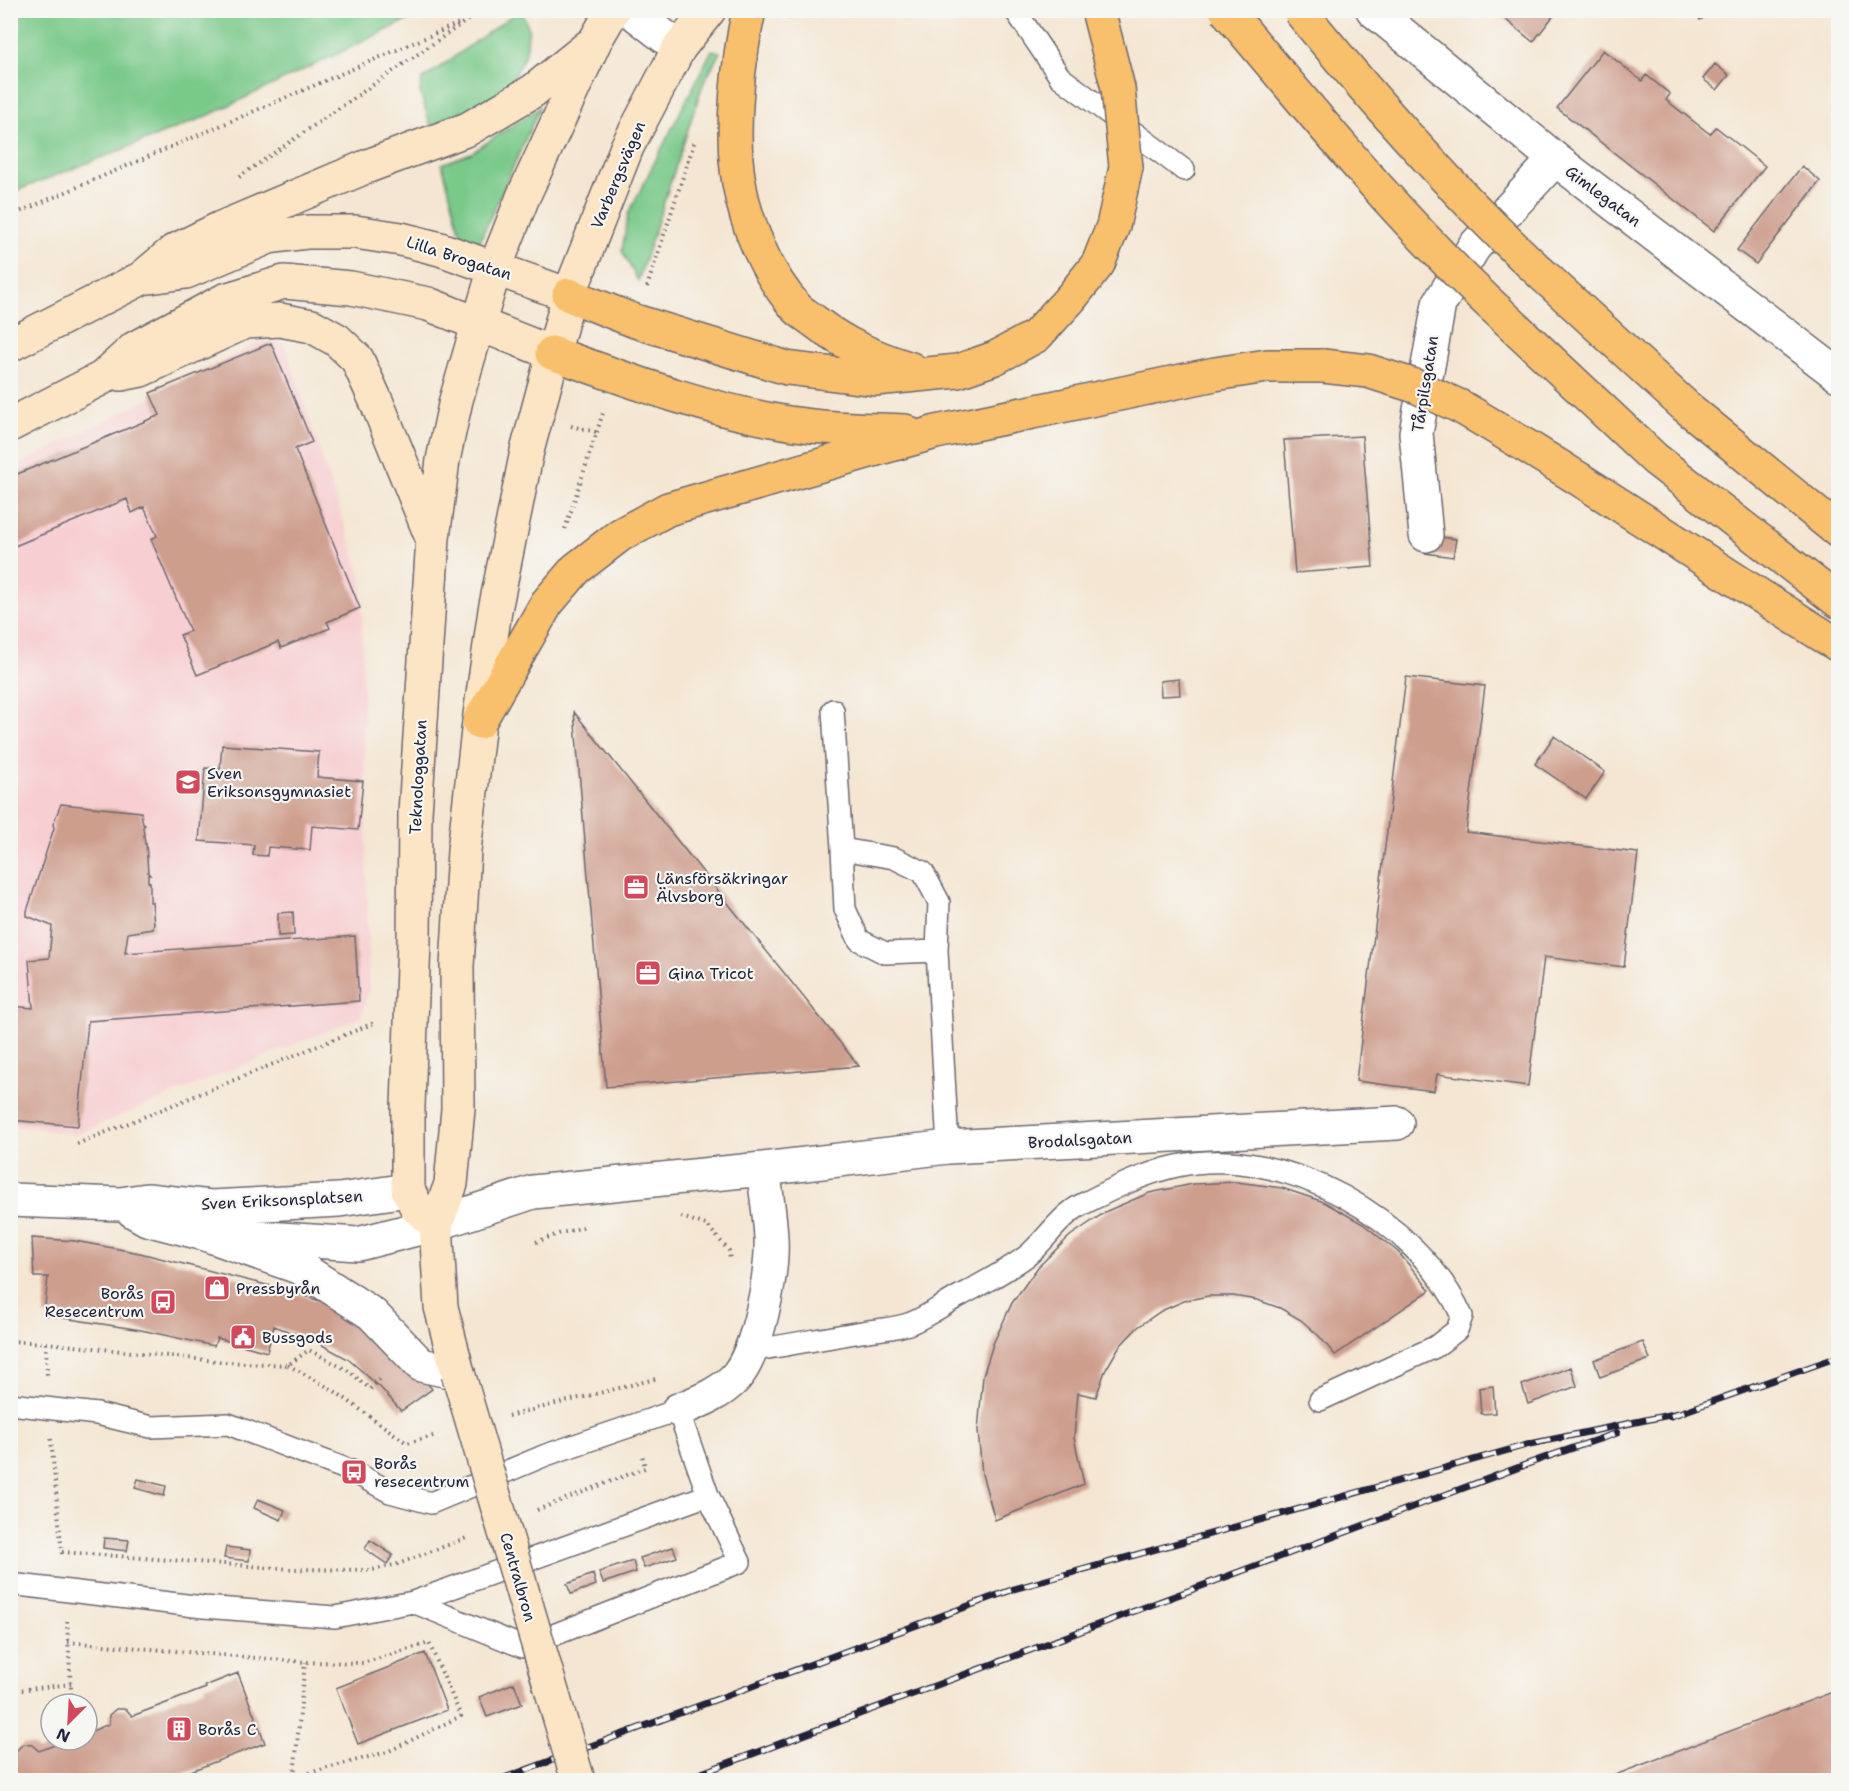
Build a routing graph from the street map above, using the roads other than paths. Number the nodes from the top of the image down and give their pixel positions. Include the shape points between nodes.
1 (613, 10) edge
2 (630, 10) edge
3 (709, 10) edge
4 (749, 10) edge
5 (1015, 10) edge
6 (1098, 10) edge
7 (1226, 10) edge
8 (1299, 10) edge
9 (1373, 10) edge
10 (595, 41) junction
11 (679, 48) junction
12 (1555, 159) junction
13 (1184, 170) dead end
14 (495, 268) junction
15 (142, 278) junction
16 (568, 295) junction
17 (479, 325) junction
18 (10, 345) edge
19 (552, 353) junction
20 (927, 375) junction
21 (1839, 375) edge
22 (102, 378) junction
23 (10, 426) edge
24 (936, 432) junction
25 (1839, 531) edge
26 (1426, 535) dead end
27 (432, 538) junction
28 (1839, 601) edge
29 (1839, 645) edge
30 (833, 710) dead end
31 (479, 722) junction
32 (842, 849) junction
33 (937, 951) junction
34 (1397, 1123) dead end
35 (948, 1147) junction
36 (763, 1169) junction
37 (408, 1191) junction
38 (10, 1200) edge
39 (120, 1204) junction
40 (436, 1224) junction
41 (205, 1234) junction
42 (750, 1351) junction
43 (458, 1373) junction
44 (1320, 1400) dead end
45 (10, 1404) edge
46 (678, 1410) junction
47 (708, 1495) junction
48 (10, 1584) edge
49 (413, 1602) junction
50 (578, 1780) edge

1 - 10 main road
2 - 11 street
3 - 11 main road, Varbergsvägen
4 - 20 highway via 739,75 736,138 739,183 754,239 796,308 836,339 873,357
5 - 13 lane via 1060,77
6 - 20 highway, bridge via 1119,88 1126,167 1113,226 1098,264 1036,336 995,358 958,371
7 - 28 highway, bridge via 1325,128 1458,274 1655,459
8 - 25 highway, bridge via 1370,96 1498,234 1684,405
9 - 12 street, Gimlegatan
10 - 14 main road
10 - 15 main road via 533,91 468,129 221,228 174,251
11 - 16 main road, Varbergsvägen via 627,147
12 - 21 street, Gimlegatan
12 - 26 street, Tårpilsgatan via 1474,247 1439,304 1416,434
14 - 15 main road, Lilla Brogatan via 401,239 355,232 308,232 269,237 186,272
14 - 16 main road, Lilla Brogatan
14 - 17 main road
15 - 18 main road, Lilla Brogatan
16 - 19 main road, Varbergsvägen
16 - 20 highway via 635,321 787,368 875,379
17 - 19 main road
17 - 22 main road via 428,304 351,288 284,282 225,300 135,348
17 - 27 main road, Teknologgatan via 454,410
19 - 24 highway via 720,409 779,422
19 - 31 main road via 508,544
22 - 23 main road
22 - 27 main road via 141,370 245,322 280,320 312,327 338,340 357,359
24 - 29 highway, bridge via 1267,366 1368,371 1461,407 1523,443
24 - 31 highway via 668,509 620,535 576,569 547,603
27 - 37 main road, Teknologgatan via 415,813
30 - 32 lane
31 - 40 main road via 464,851 457,966 458,1109 451,1184
32 - 33 lane via 894,858 923,872 939,902
32 - 33 lane via 844,909 859,940 885,953
33 - 35 lane
34 - 35 street, Brodalsgatan
35 - 36 street, Brodalsgatan
36 - 40 street, Sven Eriksonsplatsen via 533,1192
36 - 42 street via 771,1241 766,1297
37 - 39 street, Sven Eriksonsplatsen via 339,1200 211,1207 147,1200
37 - 40 main road via 417,1208
38 - 39 street, Sven Eriksonsplatsen
39 - 41 street, Sven Eriksonsplatsen via 147,1219
40 - 41 street, Sven Eriksonsplatsen via 358,1244
40 - 43 main road via 441,1307
41 - 43 street, Sven Eriksonsplatsen via 301,1268 372,1314 421,1365
42 - 44 lane via 909,1324 1028,1255 1078,1207 1145,1176 1177,1166 1241,1163 1282,1171 1327,1187 1375,1215 1429,1266 1452,1294 1462,1316 1457,1330 1435,1347
42 - 46 street via 735,1378 711,1397
43 - 50 main road, Centralbron, bridge
45 - 46 lane via 97,1414 151,1427 228,1424 354,1472 390,1492 431,1503 546,1455
46 - 47 lane
47 - 49 lane
47 - 49 lane via 740,1563 523,1647
48 - 49 lane via 203,1607 335,1617

